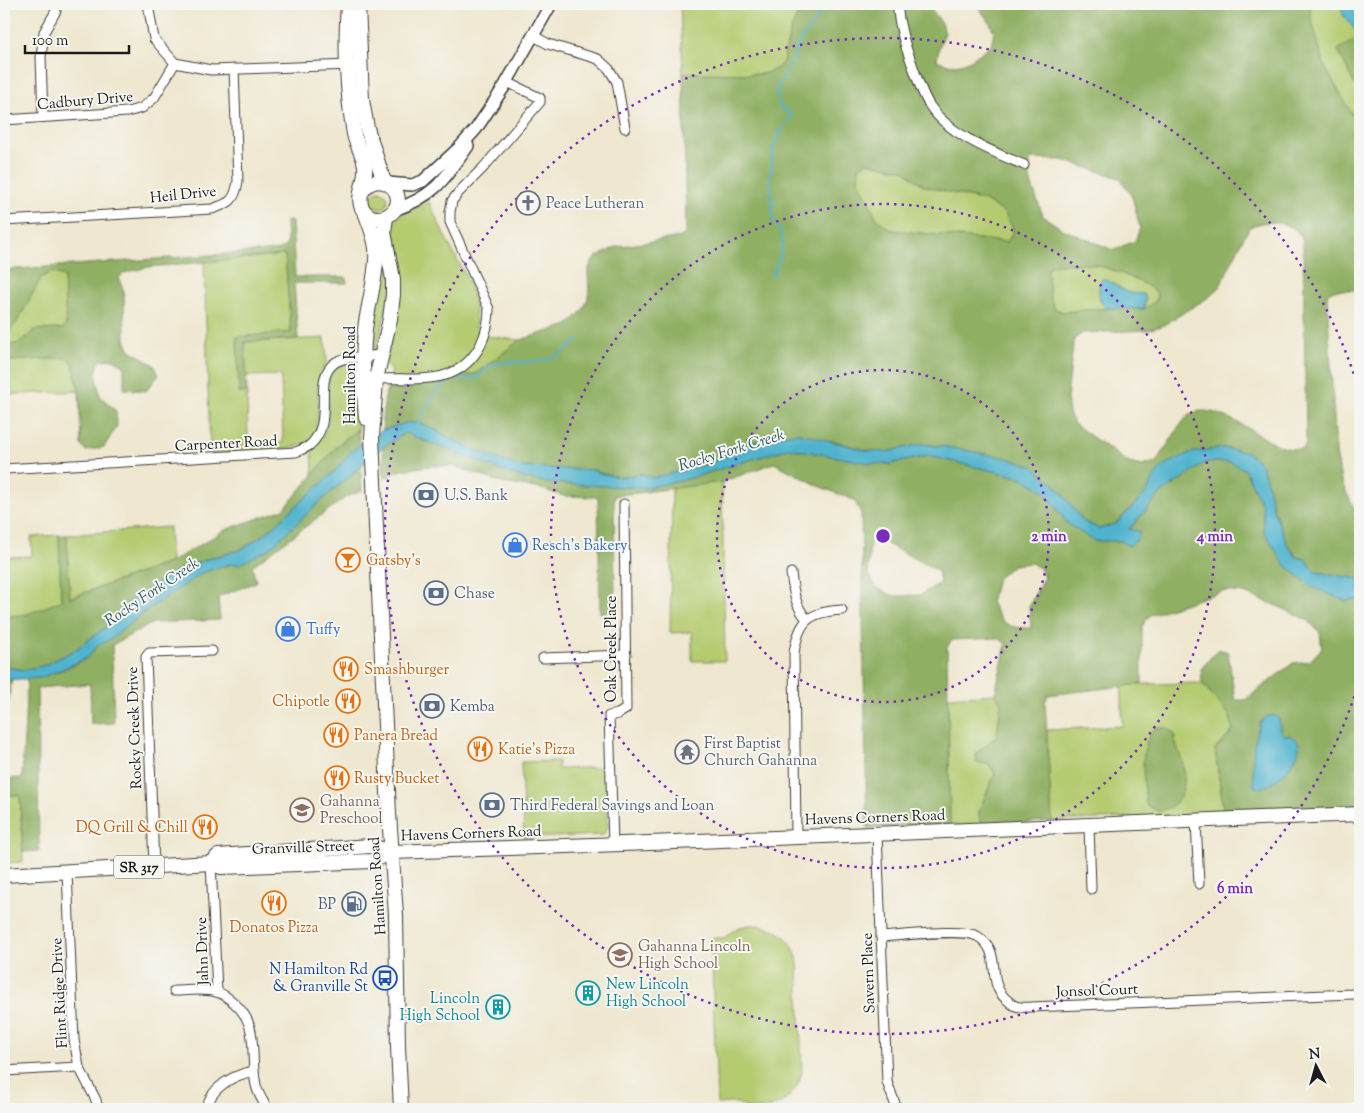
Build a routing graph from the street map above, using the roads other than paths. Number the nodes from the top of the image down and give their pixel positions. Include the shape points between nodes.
1 (148, 4) edge
2 (348, 4) edge
3 (358, 4) edge
4 (551, 4) edge
5 (897, 4) edge
6 (56, 11) dead end
7 (534, 36) junction
8 (175, 63) junction
9 (355, 65) junction
10 (234, 69) junction
11 (507, 82) junction
12 (43, 117) junction
13 (4, 120) edge
14 (625, 128) dead end
15 (476, 129) junction
16 (1024, 165) dead end
17 (388, 185) junction
18 (365, 186) junction
19 (365, 212) junction
20 (391, 213) junction
21 (4, 221) edge
22 (383, 350) junction
23 (364, 358) junction
24 (376, 379) junction
25 (369, 414) junction
26 (4, 470) edge
27 (624, 504) dead end
28 (791, 573) dead end
29 (842, 610) dead end
30 (807, 619) junction
31 (212, 651) dead end
32 (626, 656) junction
33 (543, 658) dead end
34 (1360, 814) edge
35 (1196, 821) junction
36 (1089, 826) junction
37 (877, 834) junction
38 (796, 836) junction
39 (613, 844) junction
40 (392, 852) junction
41 (211, 863) junction
42 (154, 866) junction
43 (67, 871) junction
44 (4, 875) edge
45 (1199, 884) dead end
46 (1092, 889) dead end
47 (881, 937) junction
48 (174, 991) dead end
49 (1360, 991) edge
50 (217, 992) junction
51 (79, 1067) junction
52 (4, 1071) edge
53 (254, 1071) junction
54 (98, 1109) edge
55 (206, 1109) edge
56 (268, 1109) edge
57 (401, 1109) edge
58 (897, 1109) edge

1 - 8 street via 154,38
2 - 9 main road via 346,24
3 - 9 main road
4 - 7 main road
5 - 16 street via 900,31 930,106 960,134
6 - 12 street via 44,32 41,57
7 - 11 main road
7 - 14 street via 548,44 598,60 609,69 617,82
8 - 10 street via 211,70
8 - 12 street, Cadbury Drive via 154,98 142,108 128,112
9 - 10 street
9 - 17 main road via 366,121
9 - 18 main road via 350,103 353,123 369,162
10 - 21 street, Heil Drive via 238,181 237,193 230,202 212,209
11 - 15 main road
11 - 24 street via 540,98 540,102 459,192 452,201 450,212 450,222 489,309 489,321 475,355 451,374 434,378
12 - 13 street, Cadbury Drive
15 - 17 main road via 425,186 412,190
15 - 20 main road via 447,176 433,191
17 - 18 main road via 376,181
17 - 20 main road via 398,201
18 - 19 main road via 360,203
19 - 20 main road via 376,218
19 - 23 main road, Hamilton Road via 375,240 376,258 366,319
20 - 22 main road, Hamilton Road via 389,227 395,261 396,298 391,330
22 - 23 street, Carpenter Road via 373,357
22 - 24 main road, Hamilton Road
23 - 25 main road, Hamilton Road
23 - 26 street, Carpenter Road via 337,361 330,367 323,383 322,426 309,445 296,452
24 - 25 main road, Hamilton Road
25 - 40 main road, Hamilton Road
27 - 32 street, Oak Creek Place
28 - 30 street via 793,591 801,613
29 - 30 street via 824,611
30 - 38 street via 797,634 794,653
31 - 42 street, Rocky Creek Drive via 149,653 146,657
32 - 33 street
32 - 39 street, Oak Creek Place via 626,709 609,716
34 - 35 main road, Havens Corners Road
35 - 36 main road, Havens Corners Road
35 - 45 street
36 - 37 main road, Havens Corners Road
36 - 46 street
37 - 38 main road, Havens Corners Road
37 - 47 street, Savern Place
38 - 39 main road, Havens Corners Road
39 - 40 main road, Havens Corners Road
40 - 41 main road, Granville Street / SR 317 via 372,860 222,867
40 - 57 main road, Hamilton Road
41 - 42 main road, Granville Street / SR 317
41 - 50 street, Jahn Drive
42 - 43 main road, Granville Street / SR 317
43 - 44 main road, Granville Street / SR 317
43 - 51 street, Flint Ridge Drive via 74,1040
47 - 49 street, Jonsol Court via 975,935 987,944 993,957 995,982 1000,994 1015,1006 1353,994
47 - 58 street, Savern Place via 887,1082
48 - 50 street
50 - 53 street, Jahn Drive via 237,1005 247,1019 253,1035
51 - 52 street
51 - 54 street, Flint Ridge Drive
53 - 55 street via 230,1079 217,1089
53 - 56 street, Jahn Drive via 256,1086

